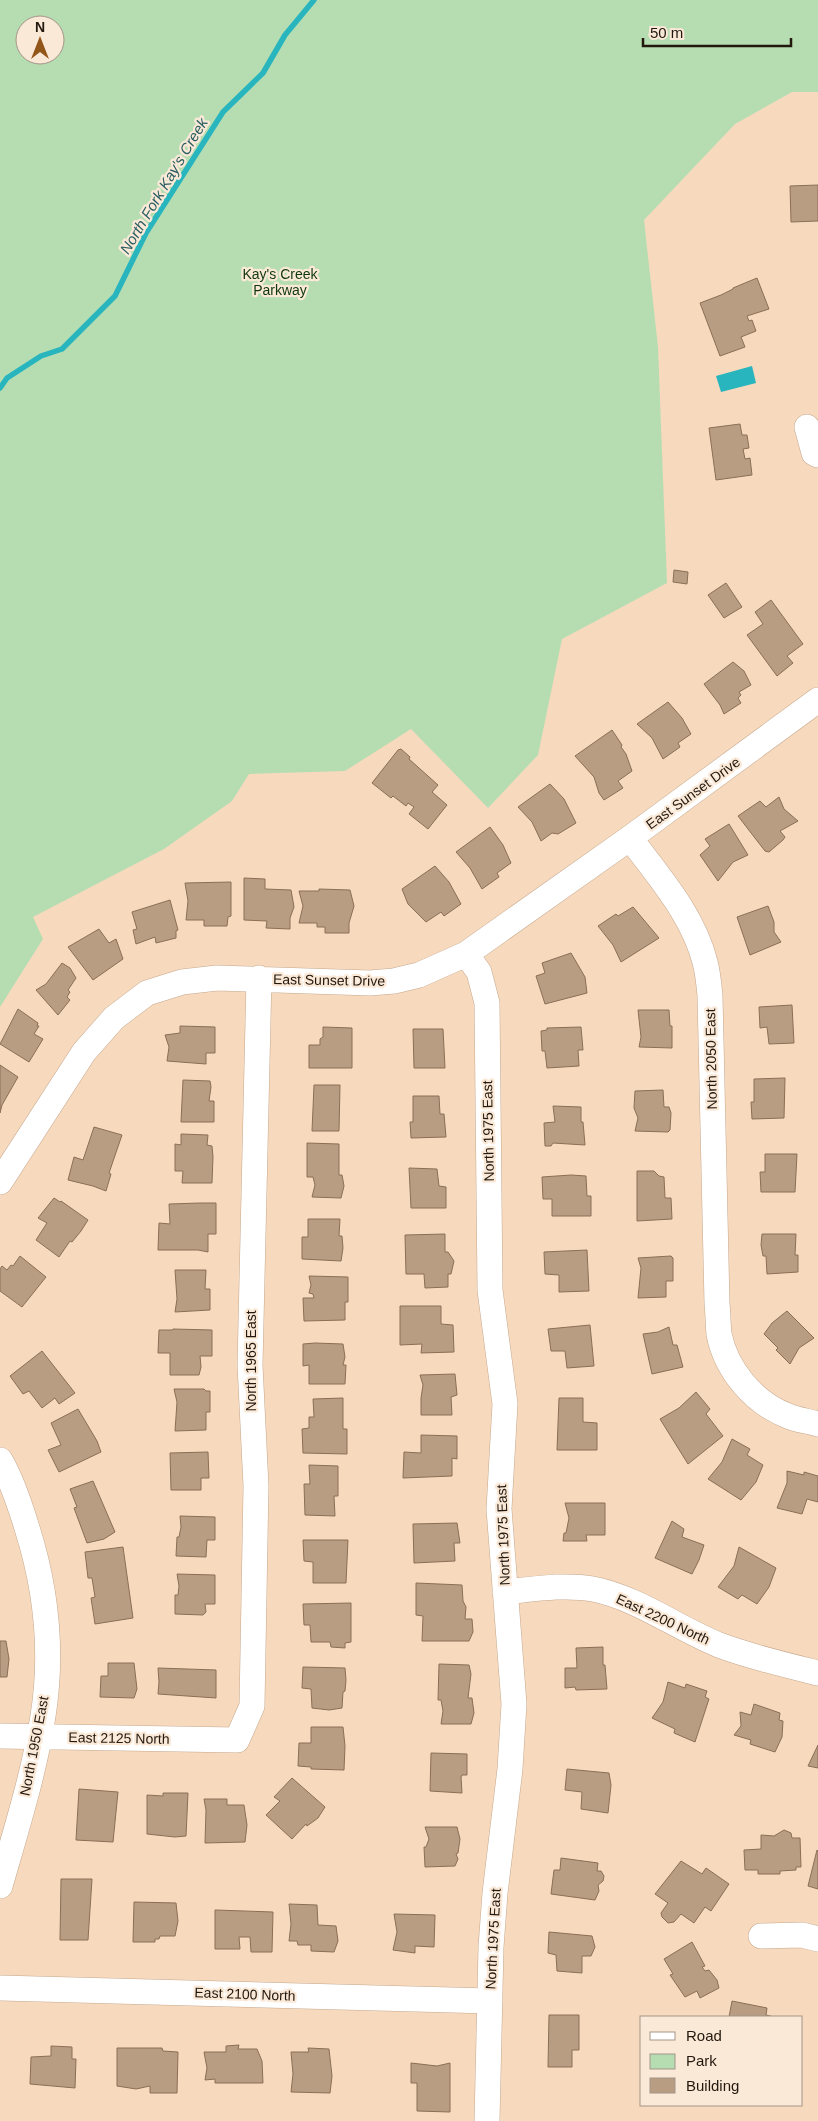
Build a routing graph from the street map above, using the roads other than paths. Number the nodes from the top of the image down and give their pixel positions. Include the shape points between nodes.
1 (807, 427) dead end
2 (818, 455) edge
3 (818, 700) edge
4 (630, 838) junction
5 (466, 954) junction
6 (259, 978) junction
7 (0, 1182) edge
8 (818, 1424) edge
9 (0, 1460) edge
10 (505, 1592) junction
11 (818, 1673) edge
12 (0, 1736) edge
13 (39, 1737) junction
14 (237, 1740) joint
15 (0, 1886) edge
16 (761, 1936) dead end
17 (818, 1939) edge
18 (0, 1988) edge
19 (490, 2001) junction
20 (487, 2121) edge

1 - 2 street via 814,454
3 - 4 street, East Sunset Drive
4 - 5 street, East Sunset Drive
4 - 8 street, North 2050 East via 682,909 698,939 706,964 710,996 717,1303 719,1334 727,1360 760,1401 788,1416
5 - 6 street, East Sunset Drive via 394,981 370,983
5 - 10 street, North 1975 East via 479,972 487,1003 490,1290 505,1404 499,1509
6 - 7 street, East Sunset Drive via 182,982 147,993 114,1018 84,1052
6 - 14 street, North 1965 East via 250,1365 256,1504 252,1706
9 - 13 street, North 1950 East via 35,1554 45,1612 48,1661
10 - 11 street, East 2200 North via 562,1587 592,1589 622,1598 719,1645
10 - 19 street, North 1975 East via 514,1704 495,1893
12 - 13 street, East 2125 North
13 - 14 street, East 2125 North
13 - 15 street, North 1950 East
16 - 17 street via 802,1935
18 - 19 street, East 2100 North
19 - 20 street, North 1975 East

